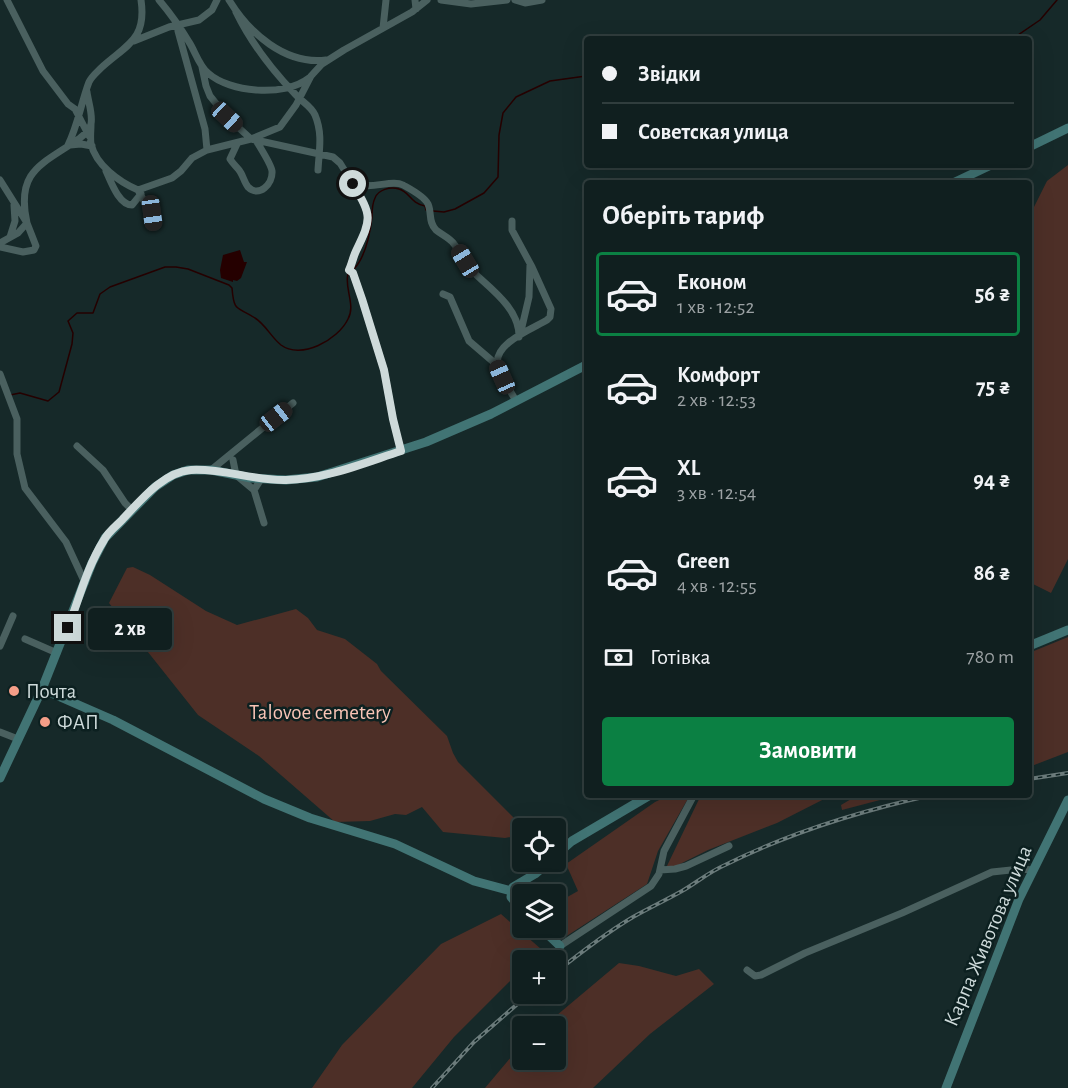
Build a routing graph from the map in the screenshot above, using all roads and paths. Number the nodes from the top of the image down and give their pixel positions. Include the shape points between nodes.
1 (7, 0) edge
2 (141, 0) edge
3 (159, 0) edge
4 (217, 0) edge
5 (229, 0) edge
6 (386, 0) edge
7 (415, 0) edge
8 (427, 0) edge
9 (441, 0) edge
10 (507, 0) edge
11 (515, 0) edge
12 (542, 0) edge
13 (416, 9) junction
14 (236, 12) junction
15 (177, 26) junction
16 (383, 28) junction
17 (134, 41) junction
18 (327, 60) junction
19 (202, 67) junction
20 (311, 76) junction
21 (290, 88) junction
22 (87, 92) junction
23 (300, 99) junction
24 (80, 116) junction
25 (1068, 128) edge
26 (89, 135) junction
27 (254, 141) junction
28 (237, 144) junction
29 (68, 145) junction
30 (92, 146) junction
31 (1032, 146) edge
32 (207, 150) junction
33 (320, 154) junction
34 (104, 166) junction
35 (985, 168) edge
36 (318, 170) dead end
37 (0, 180) edge
38 (962, 180) edge
39 (353, 184) junction
40 (139, 192) junction
41 (14, 205) junction
42 (512, 221) dead end
43 (27, 223) junction
44 (153, 227) dead end
45 (10, 237) junction
46 (0, 245) edge
47 (530, 263) junction
48 (443, 294) dead end
49 (519, 336) junction
50 (497, 365) junction
51 (584, 366) edge
52 (0, 374) edge
53 (516, 400) junction
54 (293, 403) dead end
55 (77, 446) dead end
56 (401, 451) junction
57 (224, 458) junction
58 (233, 460) dead end
59 (210, 470) junction
60 (232, 475) junction
61 (261, 479) junction
62 (254, 490) junction
63 (132, 510) junction
64 (264, 523) dead end
65 (85, 583) junction
66 (13, 616) dead end
67 (1068, 630) edge
68 (25, 639) dead end
69 (1032, 645) edge
70 (0, 646) edge
71 (57, 653) junction
72 (42, 689) junction
73 (0, 732) edge
74 (18, 739) junction
75 (0, 778) edge
76 (645, 798) edge
77 (692, 798) edge
78 (1068, 800) edge
79 (566, 846) edge
80 (729, 846) dead end
81 (660, 870) junction
82 (1033, 870) junction
83 (537, 872) edge
84 (518, 884) edge
85 (512, 891) edge
86 (552, 938) edge
87 (560, 946) joint
88 (747, 970) dead end
89 (946, 1088) edge

1 - 24 street via 43,71
2 - 17 street via 143,13
3 - 15 street
4 - 15 street via 207,16
5 - 14 street
6 - 16 street
7 - 13 street
8 - 13 street
9 - 10 street via 462,4
11 - 12 street
13 - 16 street
14 - 18 street via 284,54 306,61
14 - 21 street via 258,50
15 - 17 street
15 - 19 street
15 - 32 street
16 - 18 street
17 - 22 street via 98,71
18 - 20 street
19 - 21 street via 217,80 248,89
19 - 27 street via 210,96
20 - 21 street
20 - 23 street
21 - 23 street
22 - 24 street
22 - 26 street
23 - 27 street via 280,127
23 - 33 street via 315,114
24 - 26 street
24 - 29 street
25 - 31 main road
26 - 29 street
26 - 30 street
27 - 28 street
27 - 28 street via 273,175 263,190 249,188 230,159
27 - 33 street
28 - 32 street
29 - 30 street
29 - 43 street via 40,164 26,186 23,208
30 - 34 street
32 - 40 street via 192,158 172,178
33 - 36 street
33 - 39 street via 340,163
34 - 40 street
34 - 40 street via 127,205 132,205
35 - 38 main road
37 - 41 street
39 - 49 street via 368,187 400,183 427,202 435,229 453,242 472,270 509,309 516,319
39 - 56 street via 368,213 368,221 351,271 384,370
40 - 44 street via 152,213
41 - 43 street
41 - 45 street
42 - 47 street via 512,230
43 - 45 street
43 - 46 street via 35,240 34,250 23,252
45 - 46 street
47 - 49 street via 529,297
47 - 49 street via 546,295 550,316
48 - 50 street via 450,297 470,341
49 - 50 street via 503,346
50 - 53 street
51 - 53 main road
52 - 65 street via 17,419 18,466 25,488 66,542
53 - 56 main road
54 - 57 street
55 - 63 street via 103,470
56 - 61 main road via 317,477
57 - 59 street
57 - 60 street
58 - 60 street
59 - 60 main road
59 - 63 main road via 173,475
60 - 61 main road
60 - 62 street
61 - 62 street
62 - 64 street
63 - 65 main road via 105,538
65 - 71 main road
66 - 70 street
67 - 69 main road
68 - 71 street
71 - 72 main road
72 - 74 main road
72 - 85 main road via 113,720 264,799 310,818 395,844 474,881
73 - 74 street
74 - 75 main road
76 - 79 main road
77 - 81 street via 663,851
78 - 82 main road, Карпа Животова улица
80 - 81 street via 686,866
81 - 87 street via 647,890
82 - 88 street via 992,872 761,975
82 - 89 main road, Карпа Животова улица
83 - 84 main road
86 - 87 main road

